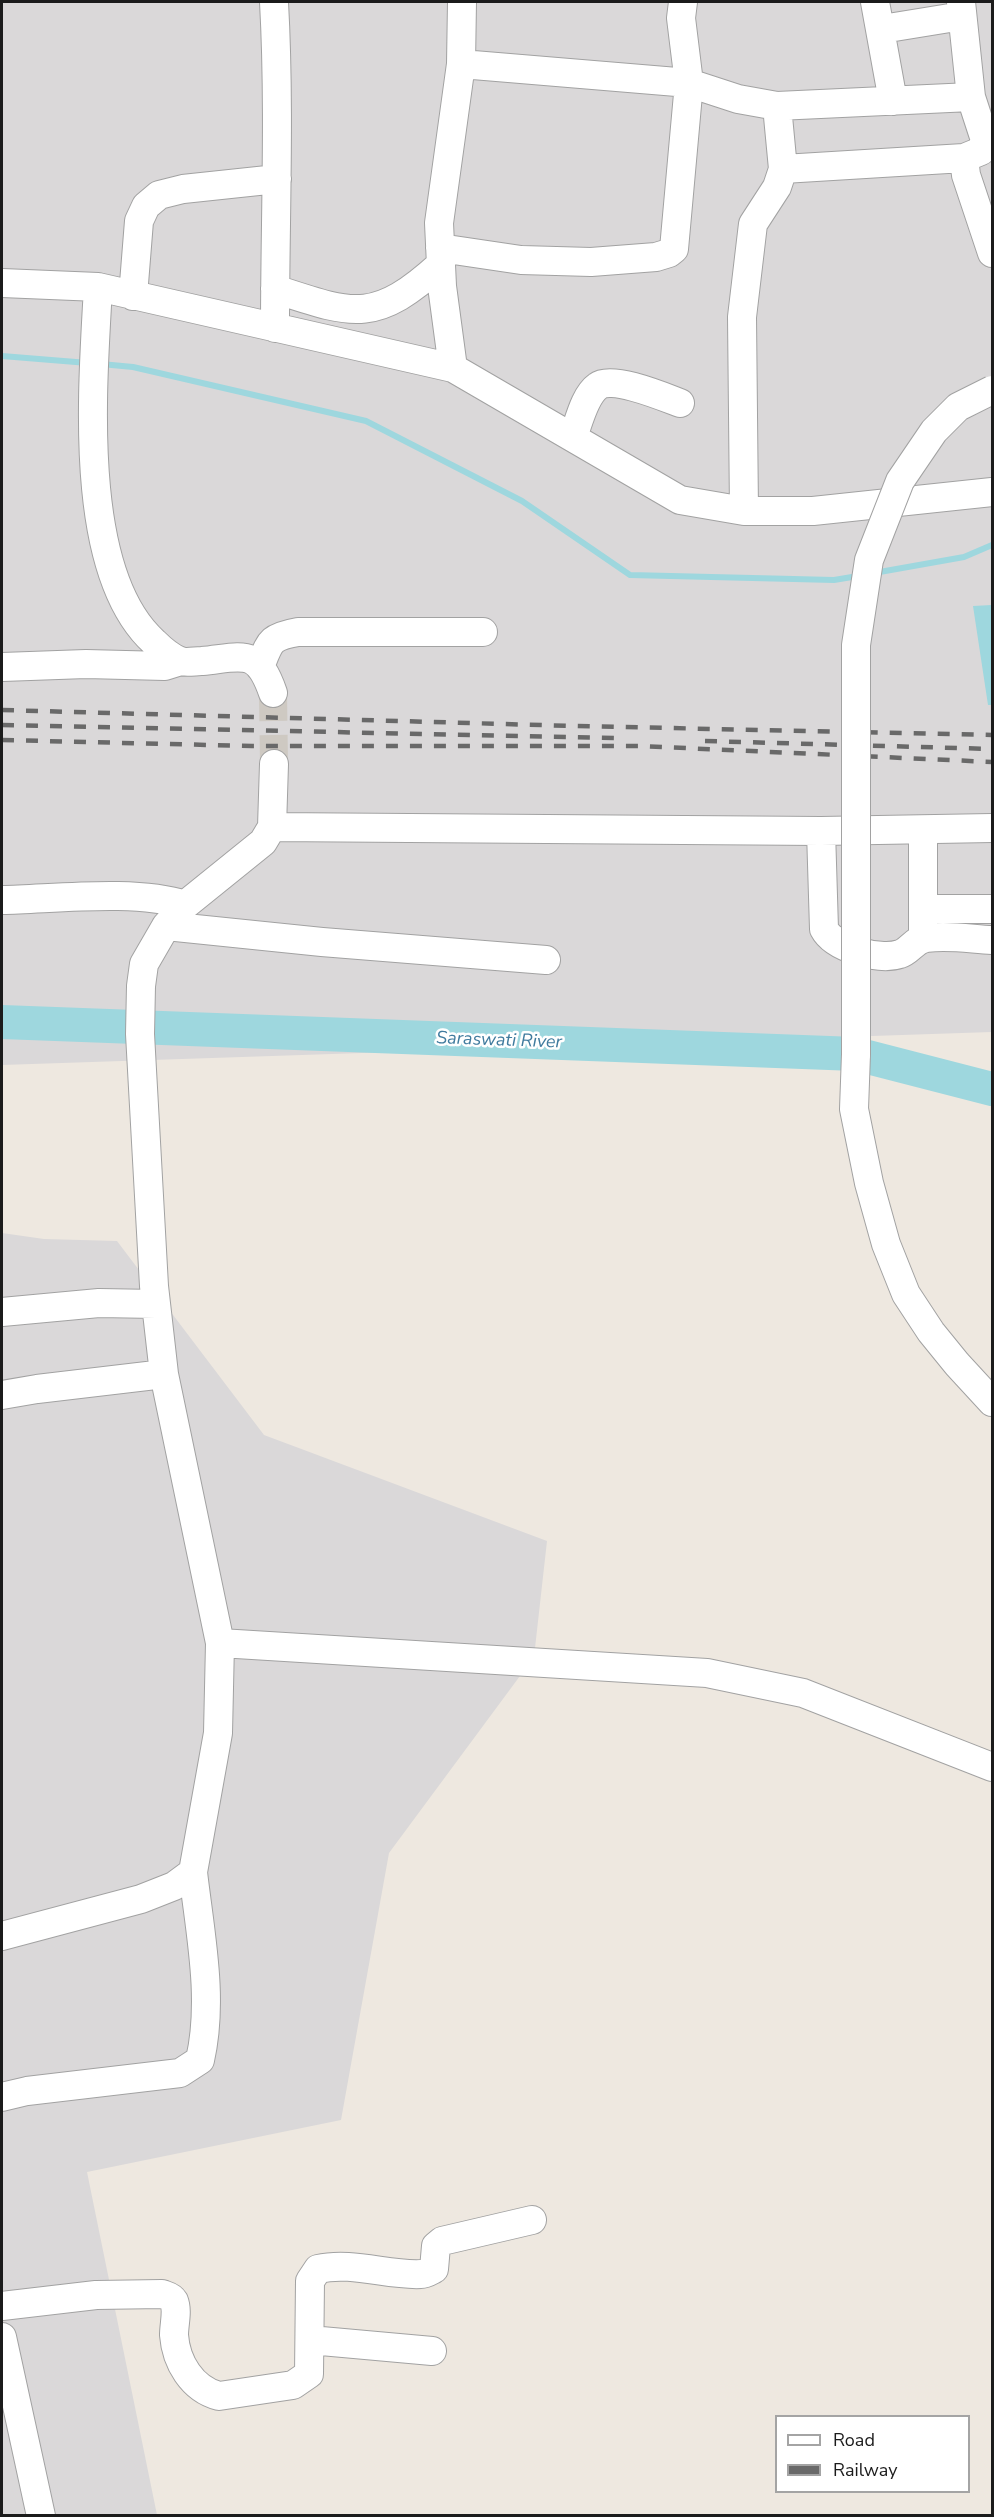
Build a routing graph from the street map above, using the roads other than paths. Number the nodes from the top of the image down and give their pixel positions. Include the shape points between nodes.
1 (274, 2) edge
2 (462, 2) edge
3 (683, 2) edge
4 (875, 2) edge
5 (961, 8) edge
6 (882, 29) junction
7 (461, 64) junction
8 (689, 83) junction
9 (971, 97) junction
10 (893, 101) junction
11 (777, 106) junction
12 (964, 158) junction
13 (783, 169) junction
14 (277, 179) junction
15 (985, 202) edge
16 (993, 253) edge
17 (440, 256) junction
18 (2, 284) edge
19 (98, 287) junction
20 (275, 289) junction
21 (133, 296) junction
22 (274, 328) junction
23 (453, 368) junction
24 (993, 390) edge
25 (680, 403) dead end
26 (573, 437) junction
27 (993, 492) edge
28 (744, 512) junction
29 (483, 632) dead end
30 (181, 662) junction
31 (2, 667) edge
32 (260, 667) junction
33 (273, 693) tunnel mouth
34 (273, 764) tunnel mouth
35 (272, 827) junction
36 (993, 828) edge
37 (923, 830) junction
38 (821, 831) junction
39 (2, 900) edge
40 (185, 905) junction
41 (923, 909) junction
42 (993, 909) edge
43 (166, 926) junction
44 (923, 938) junction
45 (993, 940) edge
46 (546, 960) dead end
47 (156, 1304) junction
48 (2, 1312) edge
49 (164, 1374) junction
50 (2, 1395) edge
51 (993, 1402) edge
52 (220, 1642) junction
53 (993, 1767) edge
54 (193, 1872) junction
55 (2, 1936) edge
56 (2, 2097) edge
57 (532, 2220) dead end
58 (2, 2306) edge
59 (2, 2337) edge
60 (310, 2340) junction
61 (432, 2352) dead end
62 (41, 2516) edge

1 - 14 street
2 - 7 street
3 - 8 street via 681,18
4 - 6 street
5 - 6 street
5 - 9 street
6 - 10 street
7 - 8 street
7 - 17 street via 439,223
8 - 11 street via 738,99
8 - 17 street via 674,249 669,253 591,262
9 - 10 street
9 - 12 street via 985,140 981,151
10 - 11 street
11 - 13 street
12 - 13 street
12 - 15 street via 966,175
13 - 28 street via 777,188 753,224 747,266 741,349
14 - 20 street
14 - 21 street via 159,195 146,206 139,220
15 - 16 street
17 - 20 street via 401,297 382,306 359,310 327,306
17 - 23 street
18 - 19 street
19 - 21 street
19 - 30 street via 93,440 98,512 114,578 127,609 140,630
20 - 22 street
21 - 22 street
22 - 23 street
23 - 26 street
24 - 51 street, bridge via 958,407 934,430 900,481 870,560 856,645 854,1109 880,1224 906,1294 951,1356
25 - 26 street via 606,382 590,394
26 - 28 street via 680,500
27 - 28 street via 813,511
29 - 32 street via 298,632 270,641
30 - 31 street via 165,666
30 - 32 street via 242,656 253,659
32 - 33 street via 267,674
34 - 35 street
35 - 38 street
35 - 40 street via 263,842
36 - 37 street
37 - 38 street
37 - 41 street
38 - 44 street via 824,929 829,937 864,952 891,956 903,954
39 - 40 street via 139,897
40 - 43 street
41 - 42 street
41 - 44 street
43 - 46 street
43 - 47 street via 144,964 141,986 140,1034
44 - 45 street
47 - 48 street
47 - 49 street
49 - 50 street
49 - 52 street
52 - 53 street via 707,1673 803,1693
52 - 54 street via 218,1733
54 - 55 street via 174,1886 141,1899
54 - 56 street via 205,1989 200,2060 180,2073
57 - 60 street via 442,2241 436,2246 434,2269 422,2274 318,2269 310,2281
58 - 60 street via 96,2295 170,2297 176,2311 174,2336 188,2376 208,2394 219,2396 293,2385 303,2380 309,2374
59 - 62 street
60 - 61 street

